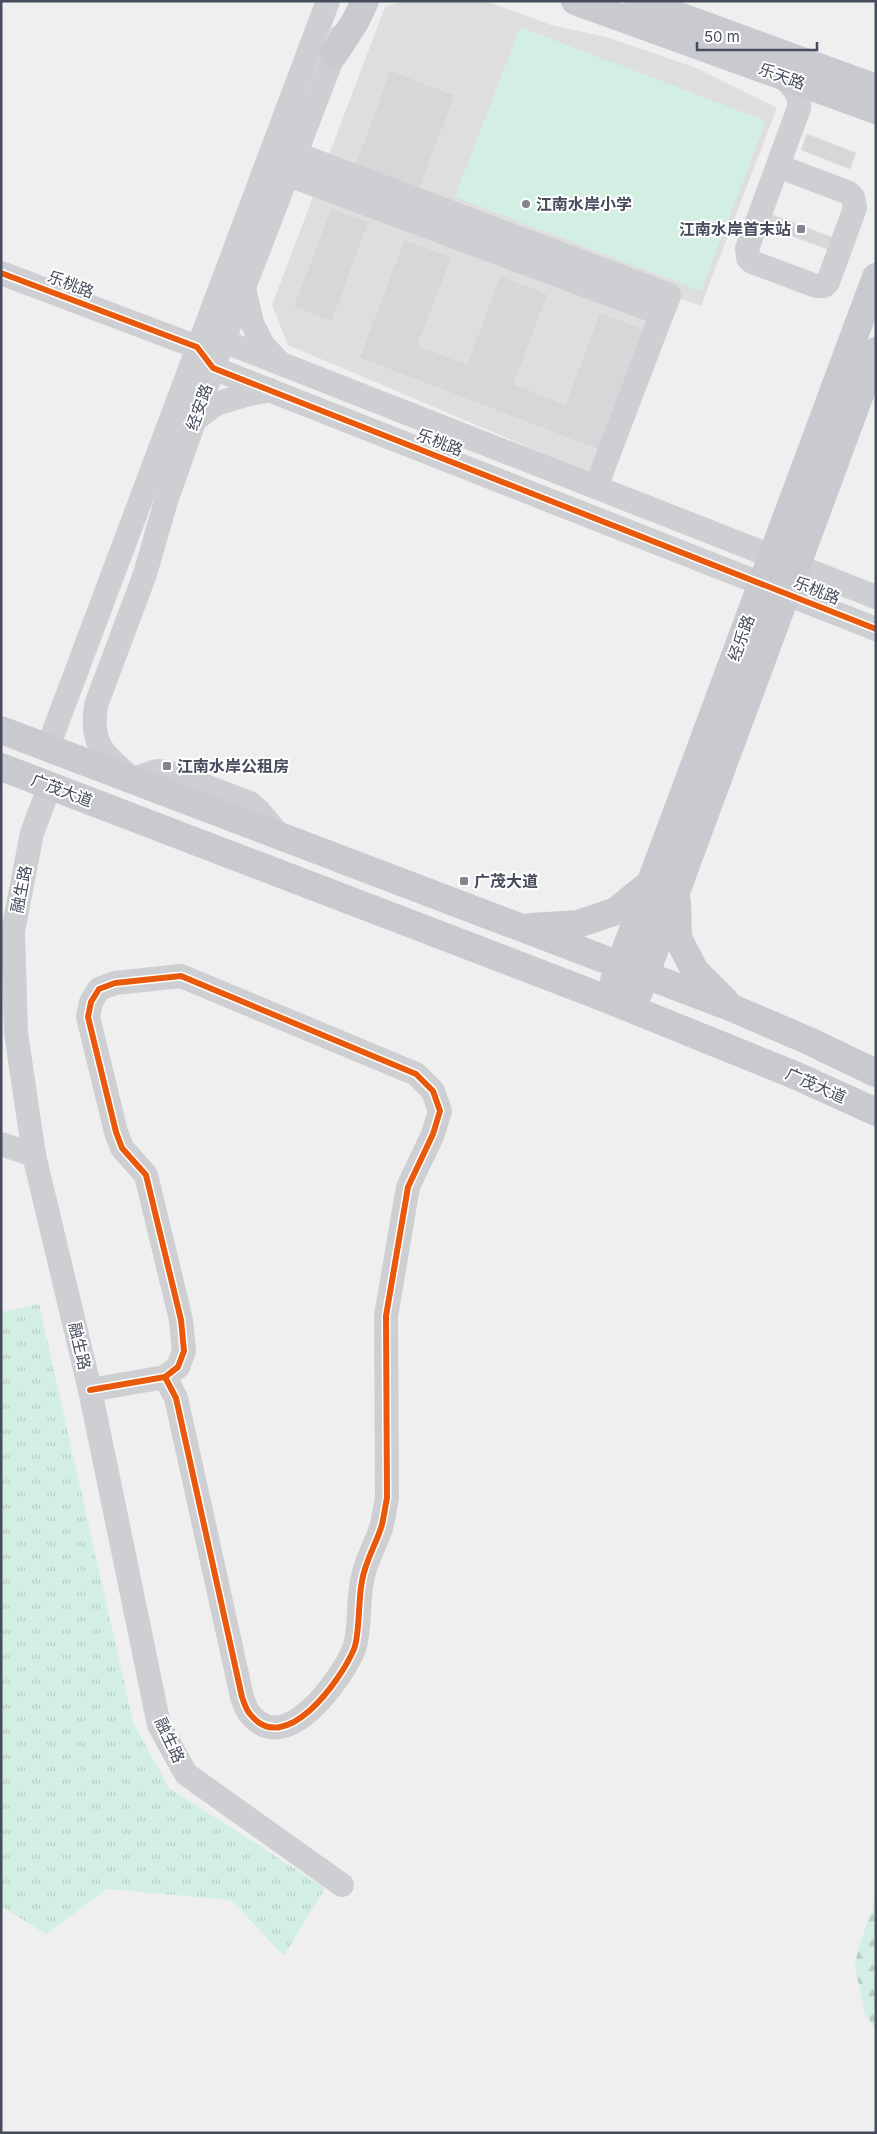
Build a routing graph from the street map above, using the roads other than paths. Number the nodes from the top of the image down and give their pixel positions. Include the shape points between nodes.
1 (328, 1) edge
2 (353, 1) edge
3 (365, 1) edge
4 (575, 1) edge
5 (638, 1) edge
6 (334, 54) junction
7 (782, 76) junction
8 (825, 92) junction
9 (875, 105) edge
10 (290, 164) junction
11 (786, 170) junction
12 (1, 272) edge
13 (876, 277) edge
14 (244, 288) junction
15 (223, 341) junction
16 (197, 347) junction
17 (876, 351) edge
18 (280, 363) junction
19 (213, 368) junction
20 (270, 390) junction
21 (195, 420) junction
22 (596, 487) junction
23 (771, 555) junction
24 (797, 565) junction
25 (761, 582) junction
26 (787, 593) junction
27 (876, 597) edge
28 (876, 629) edge
29 (1, 730) edge
30 (48, 747) junction
31 (1, 766) edge
32 (132, 779) junction
33 (50, 785) junction
34 (403, 881) junction
35 (650, 883) junction
36 (676, 892) junction
37 (390, 915) junction
38 (524, 927) junction
39 (620, 964) junction
40 (646, 975) junction
41 (607, 999) junction
42 (730, 1007) junction
43 (633, 1010) junction
44 (876, 1073) edge
45 (876, 1112) edge
46 (1, 1144) edge
47 (34, 1155) junction
48 (165, 1377) junction
49 (90, 1390) junction
50 (342, 1885) dead end

1 - 16 street, 经安路
2 - 6 street, 经安路
3 - 6 main road
4 - 7 main road, 乐天路
5 - 9 main road, 乐天路
6 - 10 street, 经安路
7 - 8 main road, 乐天路
7 - 11 street via 796,91 800,103
8 - 9 main road, 乐天路
8 - 11 street via 810,98 788,155
10 - 14 street, 经安路
10 - 22 street via 665,304
11 - 11 street via 747,254 752,262 816,286 824,286 855,202 849,193
12 - 16 street, 乐桃路
13 - 23 main road, 经乐路
14 - 15 street, 经安路
14 - 18 street via 252,323 262,345
15 - 16 street
15 - 18 street, 乐桃路
15 - 19 street, 经安路
16 - 19 street
16 - 30 street, 经安路
17 - 24 main road, 经乐路
18 - 22 street, 乐桃路
19 - 20 street, 乐桃路
19 - 21 street, 经安路
20 - 21 street via 216,404
20 - 25 street, 乐桃路
21 - 32 street, 经安路 via 166,500 145,574 96,705 94,732 99,746
22 - 23 street, 乐桃路
23 - 24 street, 乐桃路
23 - 25 main road, 经乐路
24 - 26 main road, 经乐路
24 - 27 street, 乐桃路
25 - 26 street, 乐桃路
25 - 35 main road, 经乐路
26 - 28 street, 乐桃路
26 - 36 main road, 经乐路
29 - 30 main road
30 - 32 main road
31 - 33 main road, 广茂大道
32 - 34 main road
33 - 37 main road, 广茂大道
33 - 47 street, 融生路 via 32,833 13,931 16,1033
34 - 37 main road via 415,895 413,910 409,914
34 - 38 main road
35 - 38 main road via 616,911 578,924
35 - 39 main road, 经乐路
36 - 40 main road, 经乐路
36 - 42 main road via 678,938 695,970
37 - 41 main road, 广茂大道
38 - 39 main road
39 - 40 main road
39 - 41 main road, 经乐路
40 - 42 main road
40 - 43 main road, 经乐路
41 - 43 main road, 广茂大道
42 - 44 main road
43 - 45 main road, 广茂大道 via 798,1076
46 - 47 street
47 - 49 street, 融生路
48 - 48 street via 178,1367 184,1351 181,1320 146,1175 122,1148 116,1132 88,1017 91,1002 99,989 115,983 182,976 416,1074 433,1091 440,1111 408,1187 386,1316 387,1498 382,1527 370,1551 362,1579 355,1647 343,1672 310,1711 295,1723 280,1728 264,1726 249,1714 242,1697 176,1398
48 - 49 street
49 - 50 street, 融生路 via 160,1725 186,1774

